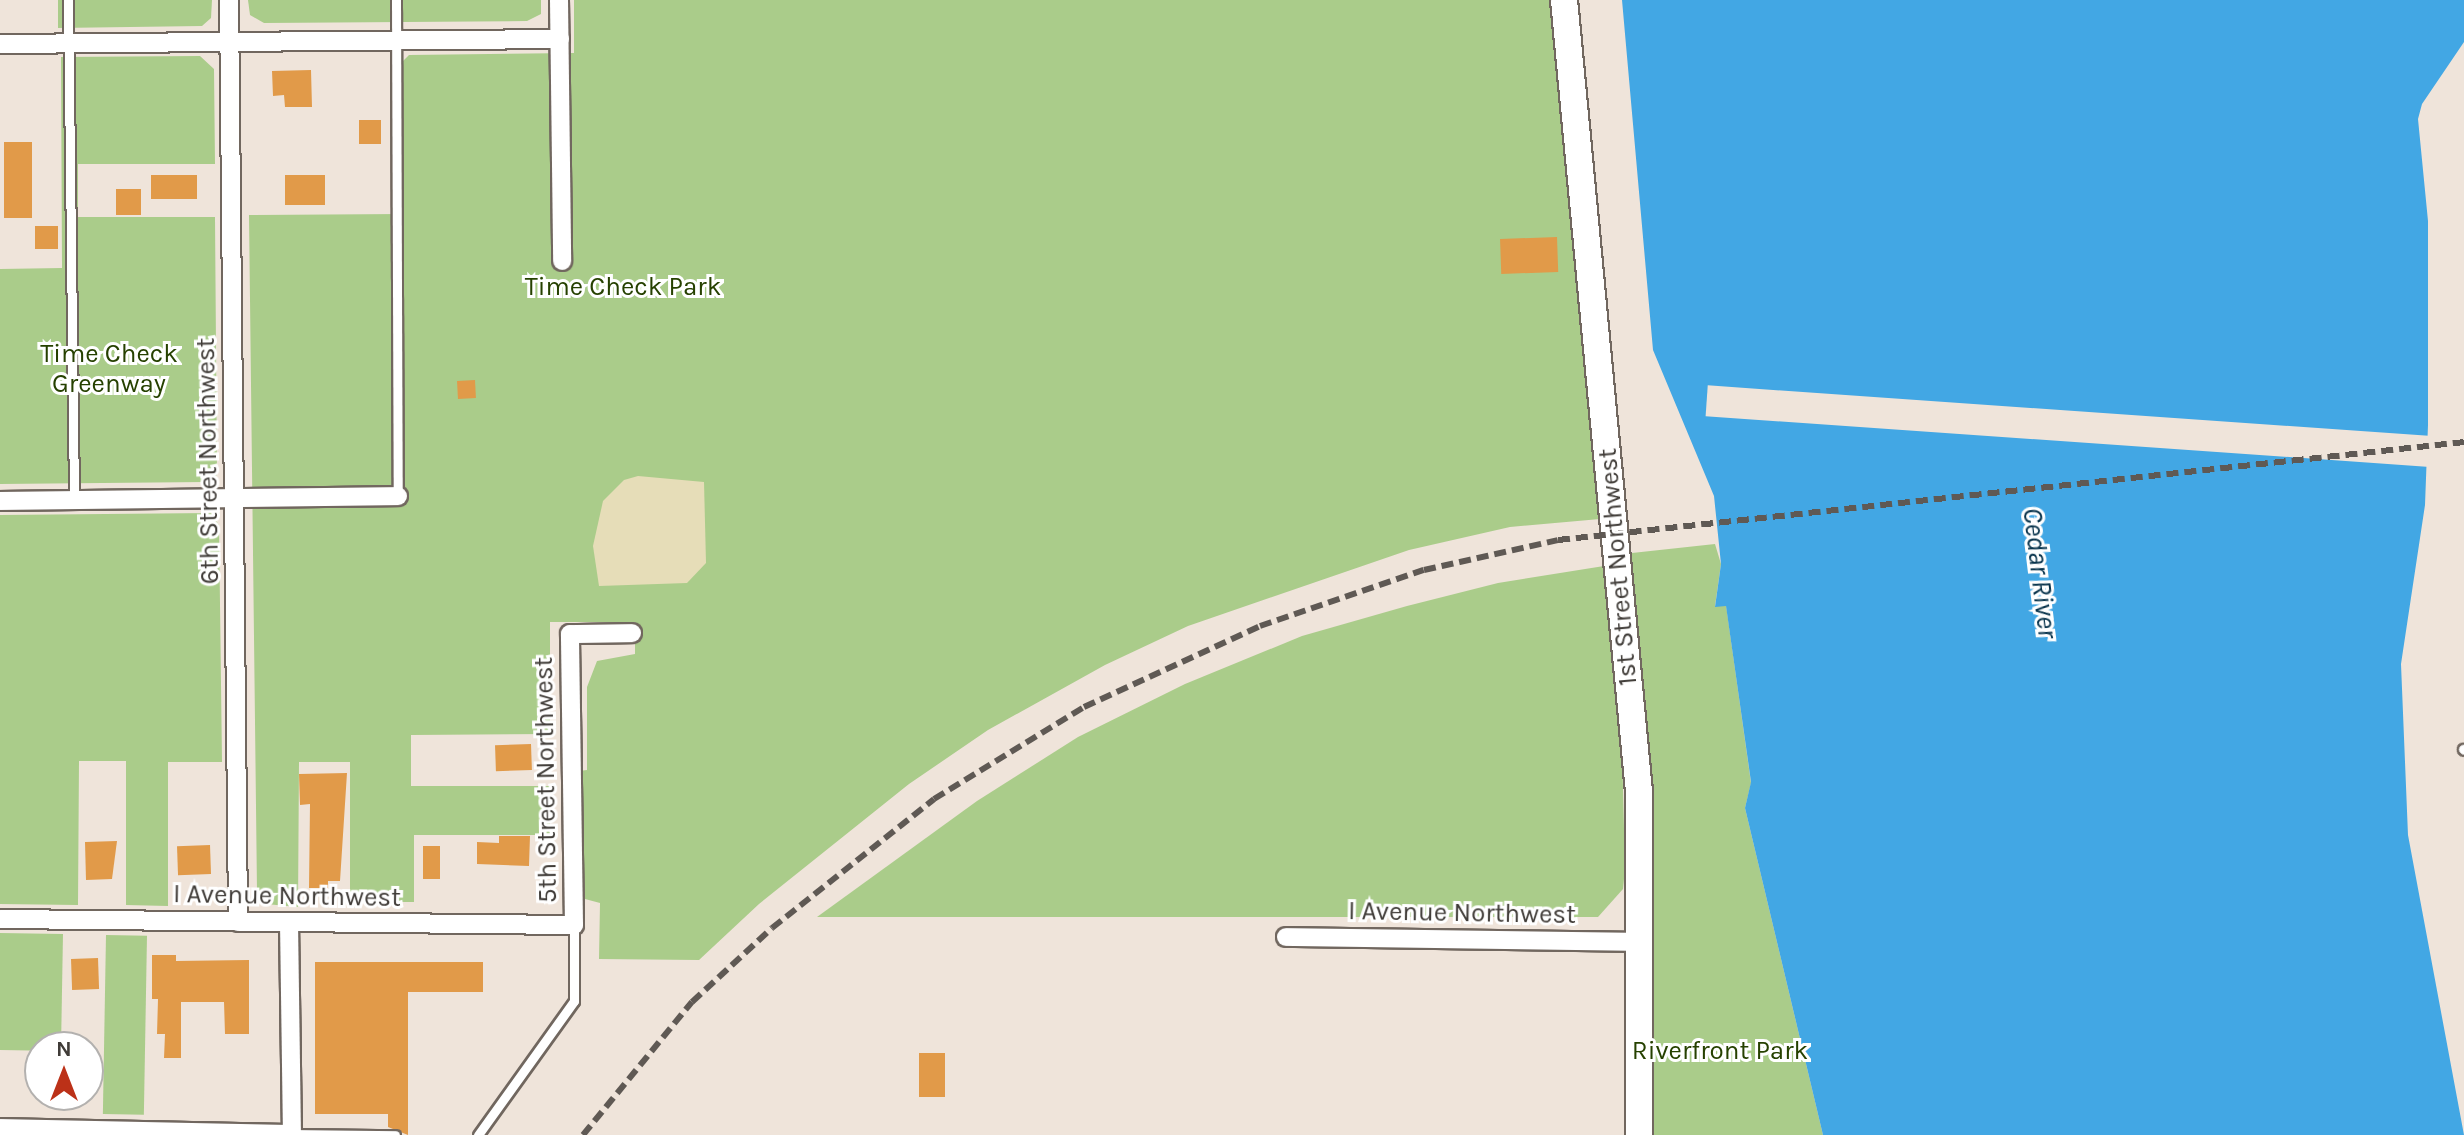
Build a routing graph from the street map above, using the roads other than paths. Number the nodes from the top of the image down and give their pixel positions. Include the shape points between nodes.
1 (68, 0) edge
2 (229, 0) edge
3 (396, 0) edge
4 (559, 0) edge
5 (1564, 0) edge
6 (560, 39) junction
7 (396, 40) junction
8 (230, 42) junction
9 (69, 43) junction
10 (0, 44) edge
11 (562, 261) dead end
12 (398, 496) joint
13 (234, 498) junction
14 (74, 500) junction
15 (0, 501) edge
16 (632, 633) dead end
17 (0, 919) edge
18 (238, 922) junction
19 (289, 922) junction
20 (574, 925) junction
21 (1286, 937) dead end
22 (1637, 942) junction
23 (0, 1128) edge
24 (292, 1135) edge
25 (395, 1135) edge
26 (478, 1135) edge
27 (1639, 1135) edge

1 - 9 lane
2 - 8 street, 6th Street Northwest
3 - 7 lane
4 - 6 street
5 - 22 street, 1st Street Northwest via 1639,792
6 - 7 street
6 - 11 street
7 - 8 street
7 - 12 lane
8 - 9 street
8 - 13 street, 6th Street Northwest
9 - 10 street
9 - 14 lane
12 - 13 street
13 - 14 street
13 - 18 street, 6th Street Northwest
14 - 15 street
16 - 20 street, 5th Street Northwest via 570,634
17 - 18 street, I Avenue Northwest
18 - 19 street, I Avenue Northwest
19 - 20 street, I Avenue Northwest
19 - 24 street
20 - 26 lane via 574,1001
21 - 22 street, I Avenue Northwest
22 - 27 street, 1st Street Northwest
23 - 24 street
24 - 25 lane

